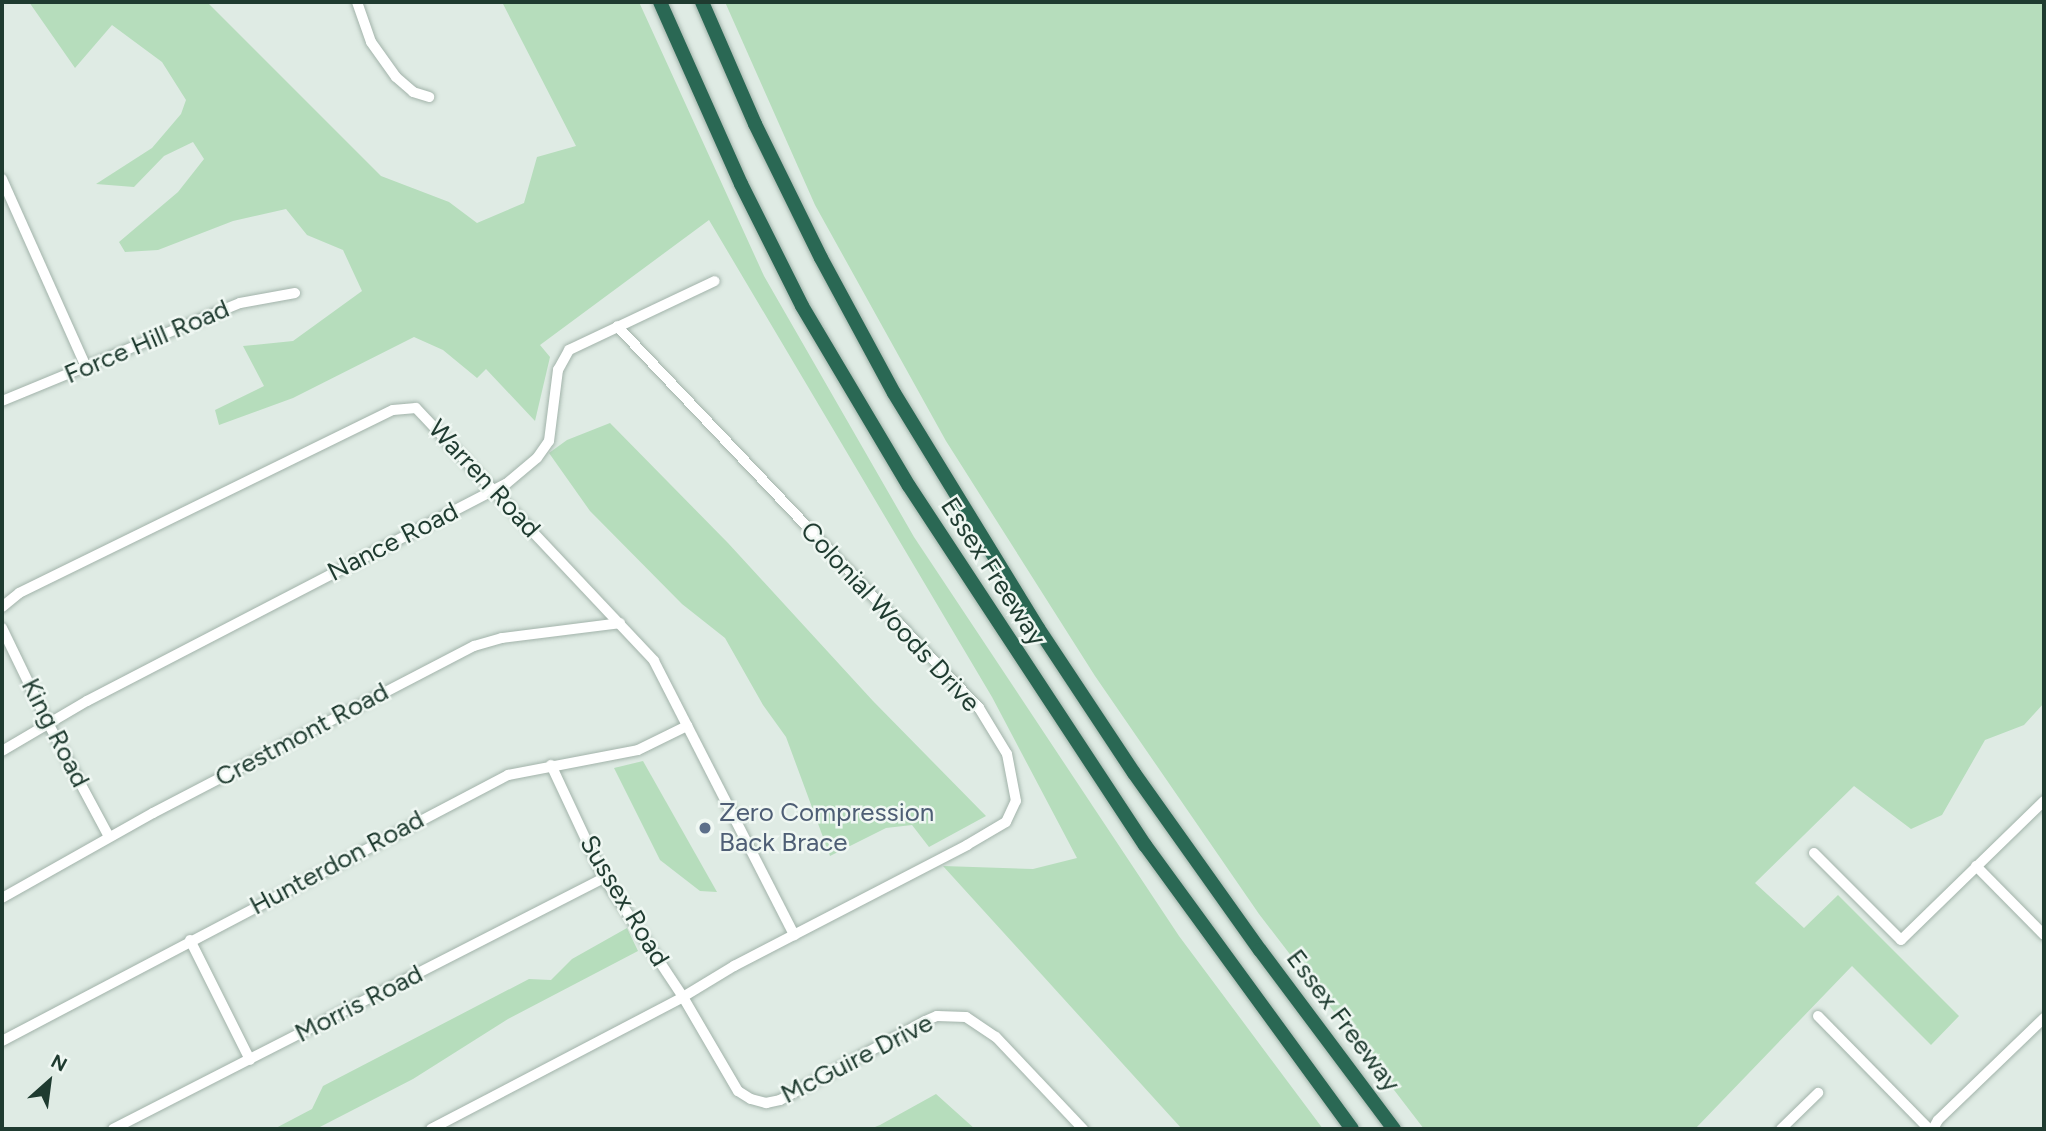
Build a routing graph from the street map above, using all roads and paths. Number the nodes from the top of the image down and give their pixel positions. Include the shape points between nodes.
1 (357, 2) edge
2 (660, 2) edge
3 (702, 2) edge
4 (429, 97) dead end
5 (2, 180) edge
6 (715, 281) dead end
7 (295, 293) dead end
8 (617, 326) junction
9 (86, 367) junction
10 (2, 401) edge
11 (495, 490) junction
12 (3, 606) edge
13 (620, 623) junction
14 (2, 628) edge
15 (48, 723) junction
16 (687, 726) junction
17 (2, 751) edge
18 (551, 765) junction
19 (2044, 801) edge
20 (109, 837) junction
21 (1814, 853) dead end
22 (1976, 866) junction
23 (604, 878) junction
24 (2, 898) edge
25 (793, 935) junction
26 (2044, 935) edge
27 (190, 940) junction
28 (683, 997) junction
29 (1818, 1016) dead end
30 (2044, 1018) edge
31 (2, 1041) edge
32 (250, 1060) junction
33 (1818, 1093) dead end
34 (113, 1129) edge
35 (431, 1129) edge
36 (1083, 1129) edge
37 (1352, 1129) edge
38 (1394, 1129) edge
39 (1780, 1129) edge
40 (1931, 1129) edge

1 - 4 street via 362,23 384,62 413,92
2 - 37 highway, Essex Freeway via 741,184 802,306 909,486 1121,812
3 - 38 highway, Essex Freeway via 821,258 909,417 1038,628 1259,950
5 - 9 street
6 - 8 street, Nance Road
7 - 9 street, Force Hill Road via 240,303
8 - 11 street, Nance Road via 569,350 558,370 549,441 537,458
8 - 25 street, Colonial Woods Drive via 979,708 1007,754 1016,801 1006,822
9 - 10 street, Force Hill Road
11 - 12 street, Warren Road via 424,414 406,407 393,410 19,593
11 - 13 street, Warren Road
11 - 15 street, Nance Road
13 - 16 street, Warren Road via 654,661
13 - 20 street, Crestmont Road via 502,638 474,646
14 - 15 street, King Road
15 - 17 street, Nance Road
15 - 20 street, King Road
16 - 18 street, Hunterdon Road via 638,750
16 - 25 street, Warren Road
18 - 23 street, Sussex Road
18 - 27 street, Hunterdon Road via 508,775
19 - 22 street
20 - 24 street, Crestmont Road
21 - 22 street via 1901,940
22 - 26 street
23 - 28 street, Sussex Road
23 - 32 street, Morris Road
25 - 28 street, Colonial Woods Drive
27 - 31 street, Hunterdon Road
27 - 32 street
28 - 35 street, Colonial Woods Drive
28 - 36 street, McGuire Drive via 730,1081 751,1099 780,1100 925,1021 952,1016 978,1023 996,1037
29 - 40 street
30 - 40 street
32 - 34 street, Morris Road
33 - 39 street

